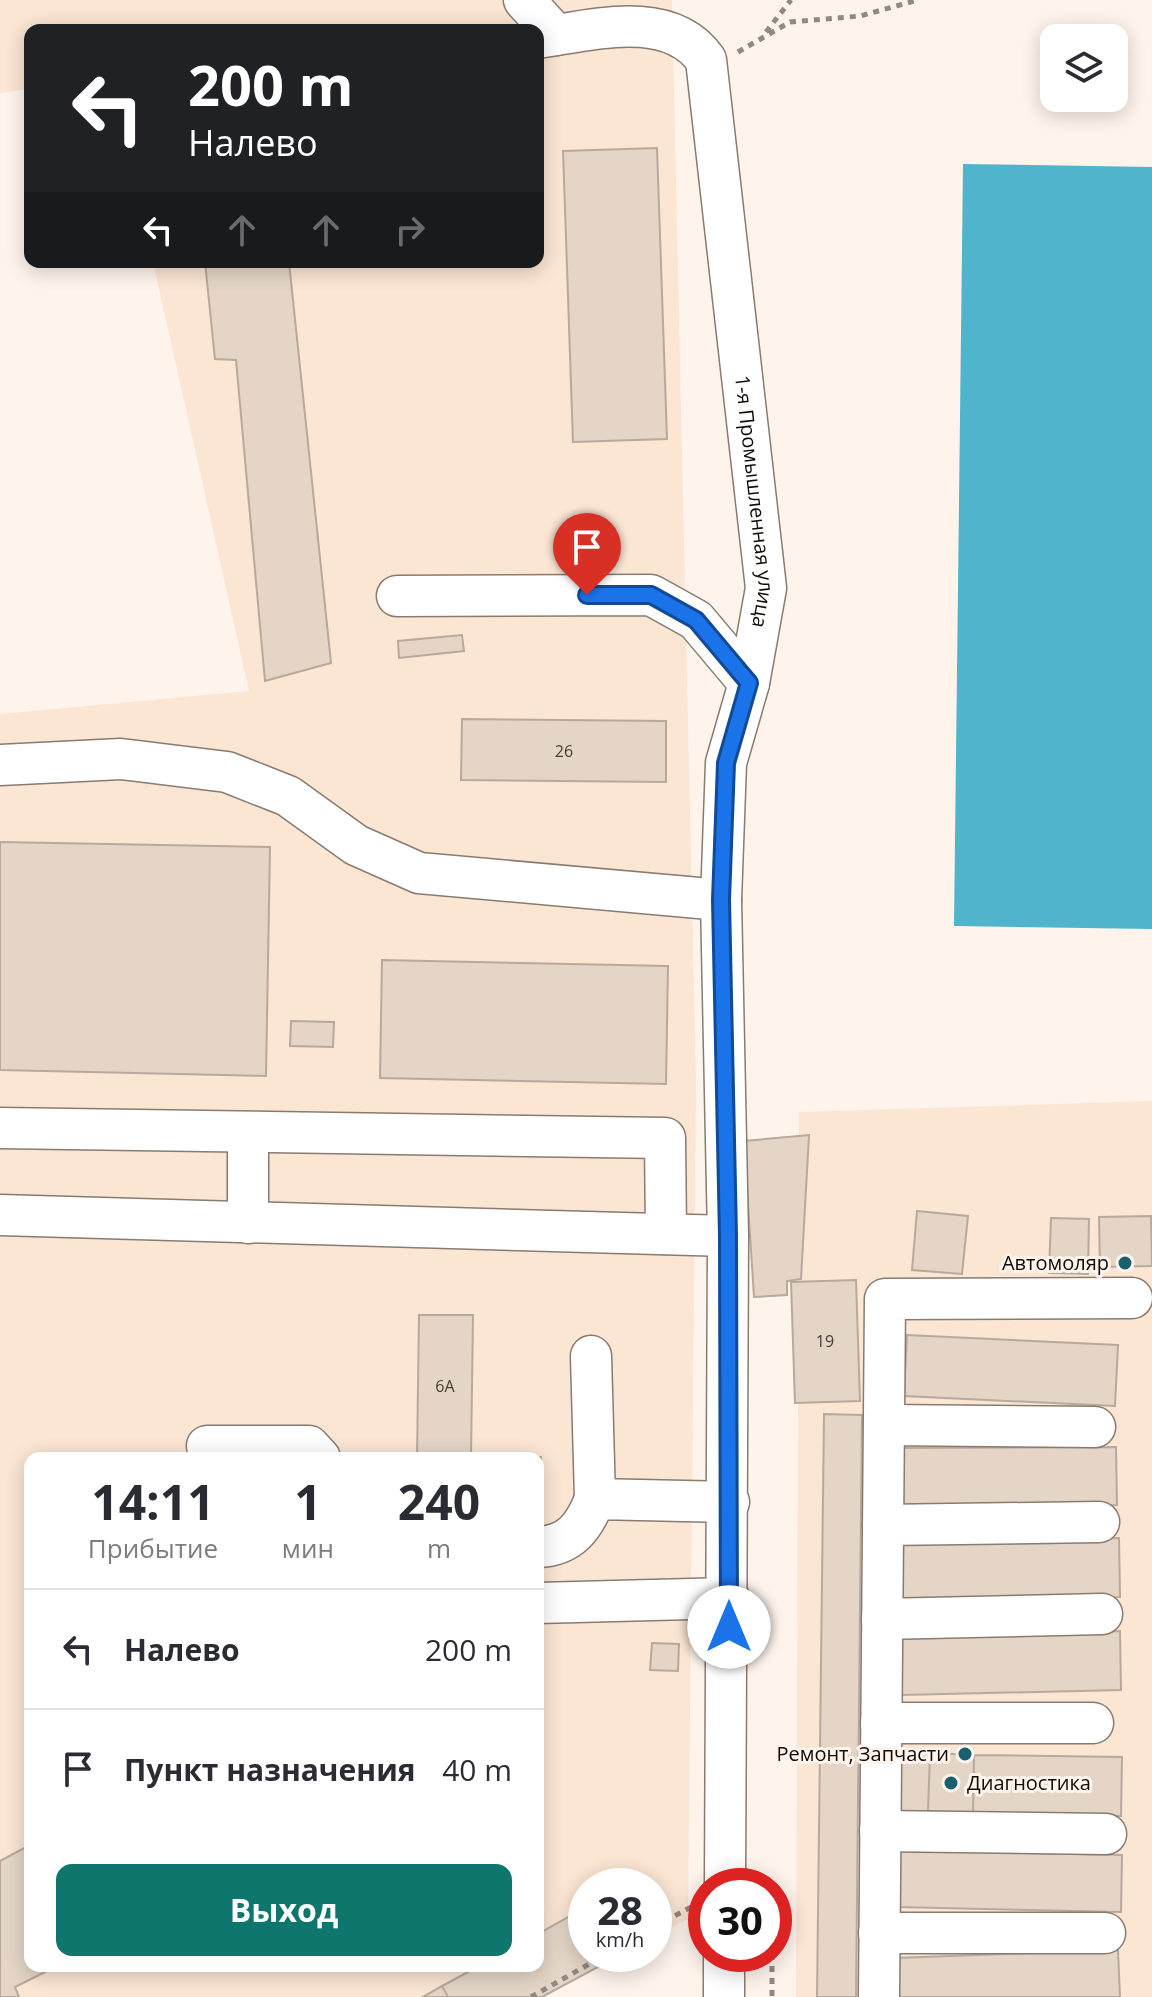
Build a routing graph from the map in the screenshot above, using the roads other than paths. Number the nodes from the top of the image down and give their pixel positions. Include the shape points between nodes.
1 (524, 0) edge
2 (539, 24) edge
3 (547, 37) edge
4 (397, 596) dead end
5 (749, 683) junction
6 (0, 765) edge
7 (721, 900) junction
8 (0, 1128) edge
9 (248, 1132) junction
10 (0, 1215) edge
11 (248, 1223) junction
12 (666, 1234) junction
13 (728, 1236) junction
14 (1132, 1298) dead end
15 (591, 1356) dead end
16 (884, 1425) junction
17 (1095, 1427) dead end
18 (207, 1446) dead end
19 (314, 1452) edge
20 (595, 1499) junction
21 (729, 1502) junction
22 (1099, 1522) dead end
23 (883, 1525) junction
24 (544, 1547) edge
25 (729, 1598) junction
26 (544, 1603) edge
27 (1102, 1614) dead end
28 (882, 1619) junction
29 (881, 1723) junction
30 (1093, 1723) dead end
31 (880, 1831) junction
32 (1106, 1834) dead end
33 (725, 1868) edge
34 (879, 1933) junction
35 (1105, 1933) dead end
36 (724, 1972) edge
37 (724, 1997) edge
38 (879, 1997) edge

1 - 2 street
3 - 5 street, 1-я Промышленная улица via 645,26 675,32 696,44 706,60 766,588
4 - 5 street via 651,595 696,620
5 - 7 street, 1-я Промышленная улица via 726,763
6 - 7 street via 121,759 227,772 288,796 356,845 419,873
7 - 13 street, 1-я Промышленная улица
8 - 9 street
9 - 11 street
9 - 12 street via 665,1138
10 - 11 street
11 - 12 street
12 - 13 street
13 - 21 street, 1-я Промышленная улица
14 - 16 street via 885,1299
15 - 20 street
16 - 17 street
16 - 23 street
18 - 19 street via 309,1446
20 - 21 street
20 - 24 street via 583,1528
21 - 25 street, 1-я Промышленная улица
22 - 23 street
23 - 28 street
25 - 26 street
25 - 33 street, 1-я Промышленная улица
27 - 28 street
28 - 29 street
29 - 30 street
29 - 31 street
31 - 32 street
31 - 34 street
34 - 35 street
34 - 38 street
36 - 37 street

